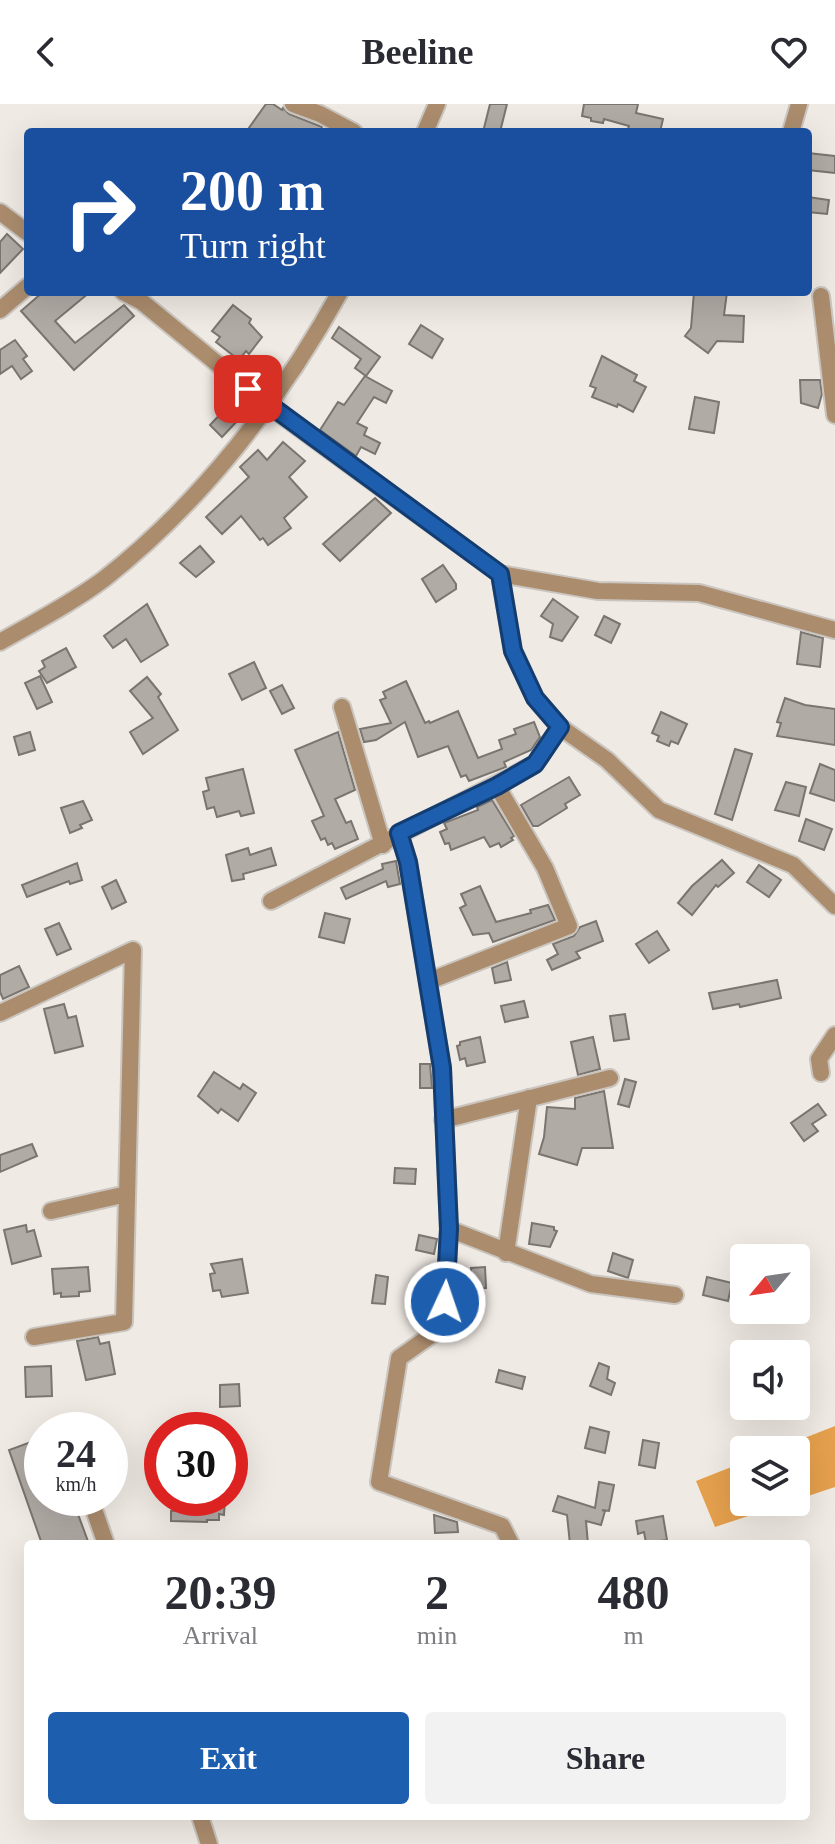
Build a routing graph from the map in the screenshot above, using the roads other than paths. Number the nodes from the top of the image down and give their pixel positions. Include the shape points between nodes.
1 (293, 104) edge
2 (437, 104) edge
3 (799, 104) edge
4 (346, 128) edge
5 (427, 128) edge
6 (792, 128) edge
7 (0, 212) edge
8 (24, 230) edge
9 (24, 289) edge
10 (131, 296) edge
11 (338, 296) edge
12 (821, 296) dead end
13 (0, 310) edge
14 (269, 406) junction
15 (835, 415) edge
16 (500, 574) junction
17 (835, 630) edge
18 (0, 642) edge
19 (342, 707) dead end
20 (560, 727) junction
21 (497, 786) junction
22 (399, 833) junction
23 (383, 845) junction
24 (271, 901) dead end
25 (835, 906) edge
26 (429, 981) junction
27 (0, 1013) edge
28 (835, 1035) edge
29 (821, 1073) dead end
30 (610, 1078) dead end
31 (529, 1098) junction
32 (443, 1120) junction
33 (127, 1194) junction
34 (51, 1211) dead end
35 (449, 1229) junction
36 (506, 1253) junction
37 (675, 1295) dead end
38 (34, 1337) dead end
39 (96, 1516) edge
40 (105, 1540) edge
41 (509, 1540) edge
42 (201, 1820) edge
43 (209, 1844) edge

1 - 4 street
2 - 5 street
3 - 6 street
7 - 8 street
9 - 13 street
10 - 14 street
11 - 14 street
12 - 15 street
14 - 16 street
14 - 18 street via 192,499 105,578
16 - 17 street via 598,591 699,593
16 - 20 street via 513,651 535,698
19 - 23 street
20 - 21 street via 535,764
20 - 25 street via 607,760 659,810 793,865
21 - 22 street
21 - 26 street via 545,868 569,926
22 - 23 street
22 - 26 street
23 - 24 street
26 - 32 street via 442,1068
27 - 33 street via 133,950
28 - 29 street via 819,1059
30 - 31 street
31 - 32 street
31 - 36 street
32 - 35 street
33 - 34 street
33 - 38 street via 124,1322
35 - 36 street
35 - 41 street via 444,1326 399,1358 379,1482 502,1526
36 - 37 street via 591,1284
39 - 40 street
42 - 43 street

